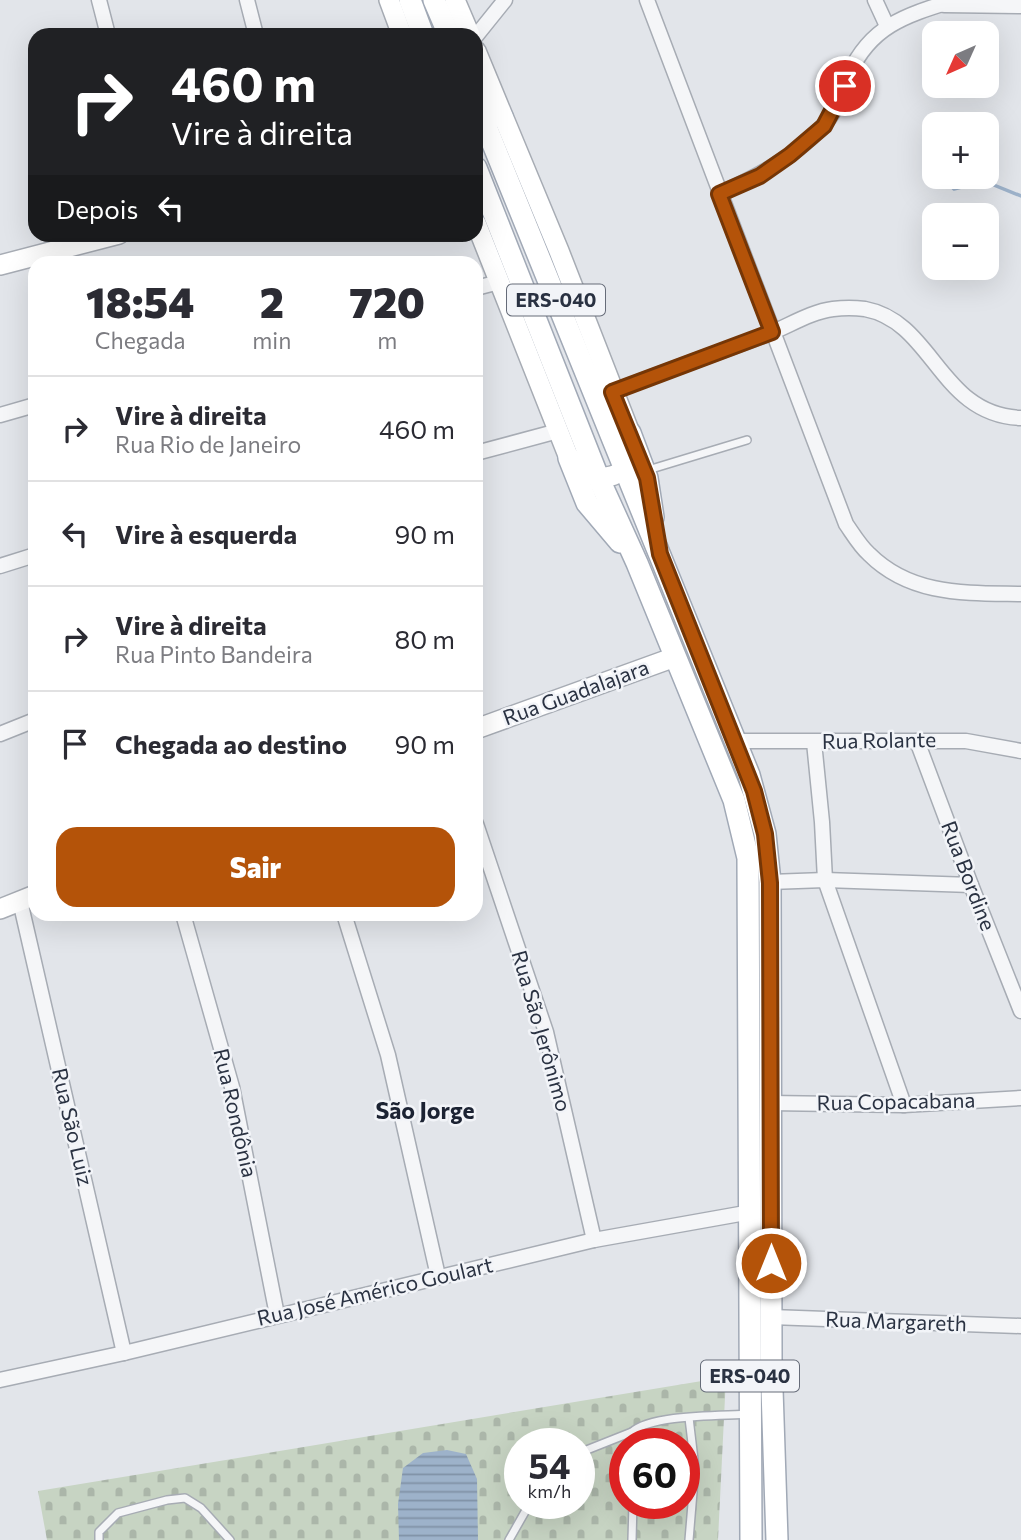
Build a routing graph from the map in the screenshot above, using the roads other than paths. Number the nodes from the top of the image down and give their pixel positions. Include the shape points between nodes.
1 (99, 0) edge
2 (247, 0) edge
3 (388, 0) edge
4 (410, 0) edge
5 (434, 0) edge
6 (455, 0) edge
7 (505, 0) edge
8 (647, 0) edge
9 (875, 0) edge
10 (955, 0) edge
11 (939, 5) junction
12 (1021, 6) edge
13 (887, 26) junction
14 (106, 28) edge
15 (254, 28) edge
16 (399, 28) edge
17 (421, 28) edge
18 (446, 28) edge
19 (467, 28) edge
20 (482, 28) edge
21 (483, 92) edge
22 (483, 106) edge
23 (489, 128) edge
24 (483, 186) edge
25 (719, 194) junction
26 (483, 241) edge
27 (88, 242) edge
28 (35, 256) edge
29 (28, 258) edge
30 (0, 265) edge
31 (499, 282) junction
32 (483, 286) edge
33 (772, 332) junction
34 (612, 392) junction
35 (28, 407) edge
36 (0, 415) edge
37 (1021, 418) edge
38 (558, 431) junction
39 (630, 433) joint
40 (747, 440) dead end
41 (483, 451) edge
42 (569, 458) junction
43 (634, 469) junction
44 (598, 477) junction
45 (28, 557) edge
46 (637, 563) junction
47 (0, 566) edge
48 (1021, 594) edge
49 (675, 657) junction
50 (28, 723) edge
51 (483, 726) edge
52 (0, 734) edge
53 (735, 741) junction
54 (917, 741) junction
55 (814, 742) junction
56 (1021, 751) edge
57 (483, 845) edge
58 (825, 880) junction
59 (770, 883) junction
60 (971, 885) junction
61 (28, 898) edge
62 (0, 909) edge
63 (33, 921) edge
64 (185, 921) edge
65 (346, 921) edge
66 (1021, 1011) edge
67 (1021, 1098) edge
68 (771, 1102) junction
69 (904, 1105) junction
70 (751, 1212) junction
71 (594, 1240) junction
72 (439, 1276) junction
73 (277, 1315) junction
74 (771, 1317) junction
75 (1021, 1326) edge
76 (124, 1353) junction
77 (0, 1380) edge
78 (750, 1414) junction
79 (689, 1418) junction
80 (637, 1428) edge
81 (521, 1519) edge
82 (633, 1519) edge
83 (99, 1540) edge
84 (230, 1540) edge
85 (509, 1540) edge
86 (632, 1540) edge
87 (689, 1540) edge
88 (751, 1540) edge
89 (777, 1540) edge

1 - 14 street
2 - 15 street
3 - 16 street
4 - 17 main road
5 - 18 main road
6 - 19 street
7 - 20 street
8 - 25 street
9 - 13 street
10 - 11 street
11 - 12 street
11 - 13 street
13 - 25 street via 868,43 824,126 760,176
21 - 23 street
22 - 23 main road
23 - 34 street via 517,154
23 - 43 main road, ERS-040
24 - 44 main road, ERS-040
25 - 33 street
26 - 31 street
27 - 28 street
29 - 30 street
31 - 32 street
31 - 38 street
33 - 34 street
33 - 37 street via 833,309 865,309 901,324 955,389 980,409
33 - 48 street via 846,524 868,554 895,576 920,586 956,593
34 - 39 street
35 - 36 street
38 - 41 street
38 - 42 street
39 - 43 main road
40 - 43 lane
42 - 44 street
42 - 46 main road via 587,503
43 - 44 street
43 - 53 main road, ERS-040 via 660,554
44 - 46 main road, ERS-040
45 - 47 street
46 - 49 main road, ERS-040
49 - 51 street, Rua Guadalajara
49 - 70 main road, ERS-040 via 734,800 748,858
50 - 52 street
53 - 55 street, Rua Rolante
53 - 59 main road, ERS-040 via 759,807
54 - 55 street, Rua Rolante
54 - 56 street, Rua Rolante via 966,741
54 - 60 street, Rua Bordine
55 - 58 street
57 - 71 street, Rua São Jerônimo via 546,1032
58 - 59 street
58 - 60 street
58 - 69 street
59 - 68 main road, ERS-040
60 - 66 street, Rua Bordine
61 - 62 street
63 - 76 street, Rua São Luiz
64 - 73 street, Rua Rondônia via 232,1087
65 - 72 street via 388,1055
67 - 69 street, Rua Copacabana
68 - 69 street, Rua Copacabana
68 - 74 main road, ERS-040
70 - 71 street, Rua José Américo Goulart
70 - 78 main road, ERS-040
71 - 72 street, Rua José Américo Goulart
72 - 73 street, Rua José Américo Goulart
73 - 76 street, Rua José Américo Goulart
74 - 75 street, Rua Margareth
74 - 89 main road, ERS-040
76 - 77 street, Rua José Américo Goulart
78 - 79 lane
78 - 88 main road, ERS-040
79 - 80 lane via 659,1420
79 - 87 lane via 695,1468
81 - 85 lane
82 - 86 lane
83 - 84 lane via 99,1531 118,1513 185,1499 201,1508

